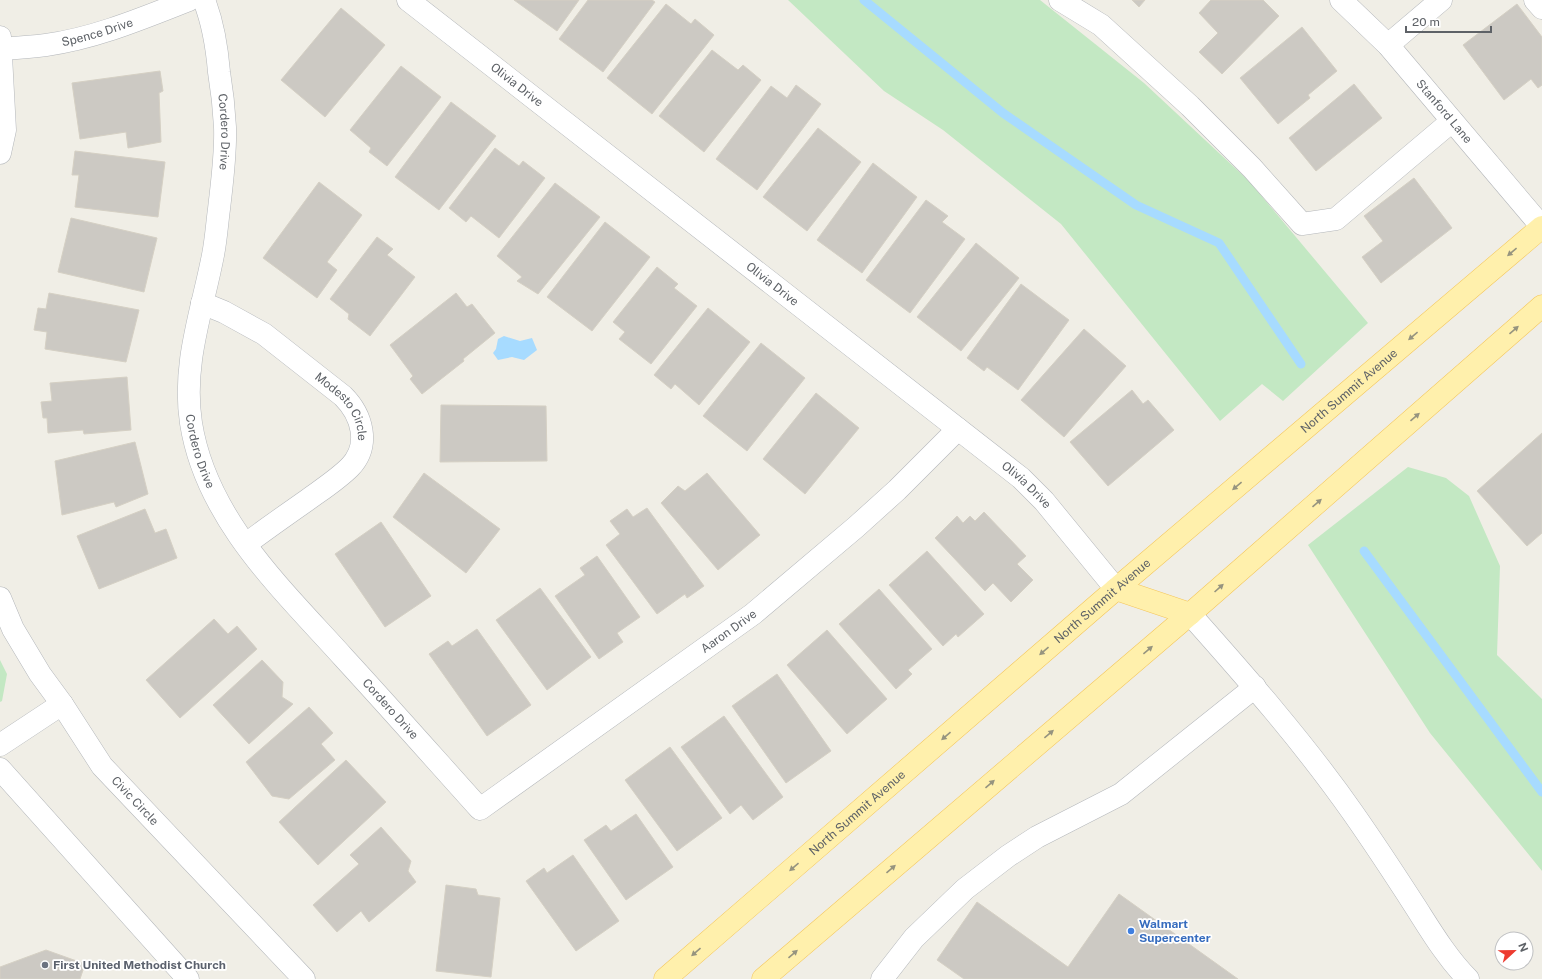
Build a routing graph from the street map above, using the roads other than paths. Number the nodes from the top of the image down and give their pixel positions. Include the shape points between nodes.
1 (189, 0) edge
2 (204, 0) edge
3 (408, 0) edge
4 (1060, 0) edge
5 (1341, 0) edge
6 (1441, 0) edge
7 (1535, 0) edge
8 (1542, 8) edge
9 (0, 37) edge
10 (1388, 45) junction
11 (0, 49) edge
12 (1452, 121) junction
13 (0, 153) edge
14 (1542, 227) edge
15 (202, 303) junction
16 (1542, 306) edge
17 (958, 429) junction
18 (246, 544) junction
19 (1116, 589) junction
20 (0, 598) edge
21 (1190, 614) junction
22 (1255, 687) junction
23 (62, 704) junction
24 (0, 745) edge
25 (0, 769) edge
26 (480, 809) joint
27 (188, 979) edge
28 (304, 979) edge
29 (665, 979) edge
30 (763, 979) edge
31 (882, 979) edge
32 (1468, 979) edge

1 - 11 street, Spence Drive via 86,36 46,45
2 - 15 street, Cordero Drive via 218,63 225,128 224,170 213,254
3 - 17 street, Olivia Drive
4 - 12 street via 1101,25 1190,106 1252,168 1302,224 1336,219
5 - 10 street, Stanford Lane
6 - 10 street
7 - 8 street
9 - 11 street
10 - 12 street, Stanford Lane
11 - 13 street via 5,130
12 - 14 street, Stanford Lane
14 -> 19 main road, North Summit Avenue
15 - 18 street, Cordero Drive via 191,353 188,384 191,421 205,475
15 - 18 street, Modesto Circle via 235,317 264,334 352,404 361,424 361,448 350,467
21 -> 16 main road
17 - 19 street, Olivia Drive via 1021,478 1044,501
17 - 26 street, Aaron Drive via 856,528 753,614
18 - 26 street, Cordero Drive via 273,578
19 - 21 main road
19 -> 29 main road, North Summit Avenue
20 - 23 street, Civic Circle via 13,629 40,674
21 - 22 street
30 -> 21 main road
22 - 31 street via 1121,794 1037,837 965,889 914,938
22 - 32 street via 1352,812 1433,935
23 - 24 street
23 - 28 street, Civic Circle via 102,766
25 - 27 street

